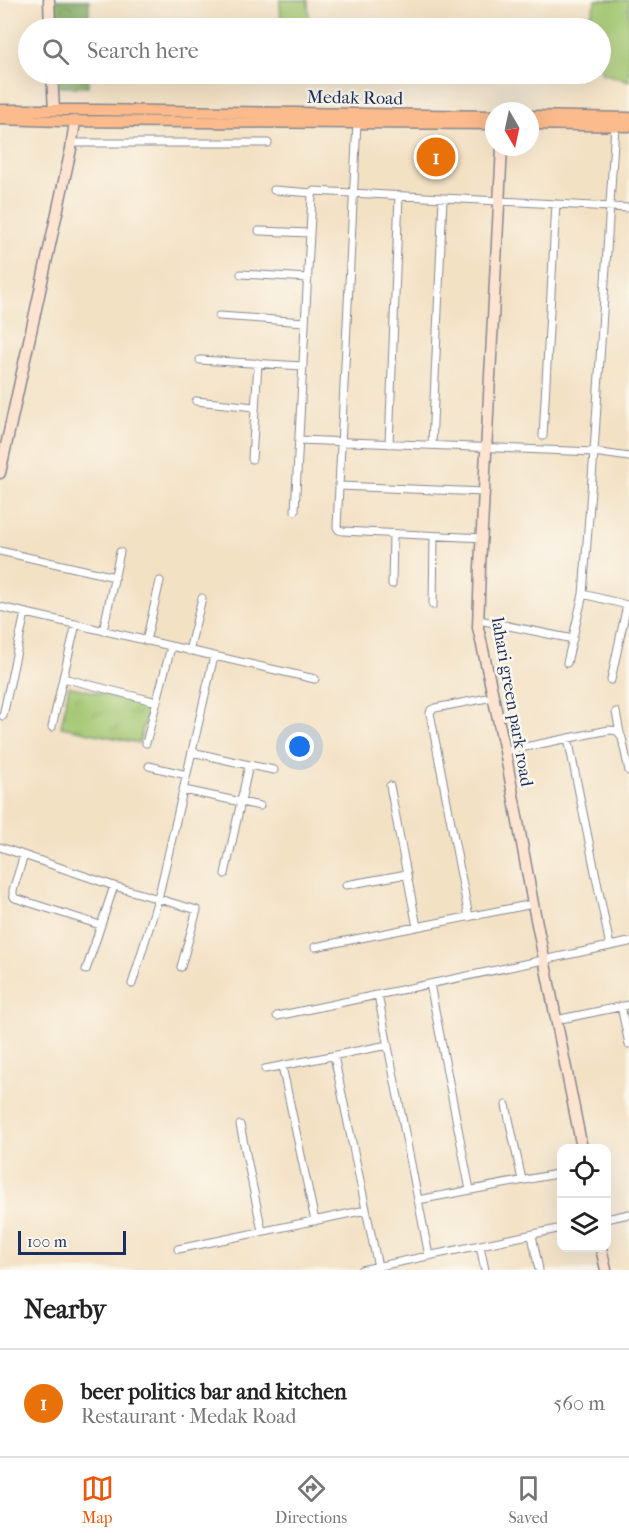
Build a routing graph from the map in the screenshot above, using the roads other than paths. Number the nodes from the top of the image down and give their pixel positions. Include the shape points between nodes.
1 (49, 0) edge
2 (50, 18) edge
3 (53, 84) edge
4 (0, 110) edge
5 (54, 110) junction
6 (485, 116) edge
7 (539, 116) edge
8 (0, 118) edge
9 (629, 118) edge
10 (75, 121) junction
11 (357, 122) junction
12 (485, 124) edge
13 (539, 124) edge
14 (615, 126) junction
15 (629, 126) edge
16 (73, 143) junction
17 (268, 143) dead end
18 (502, 156) edge
19 (274, 190) dead end
20 (312, 193) junction
21 (353, 193) junction
22 (399, 196) junction
23 (443, 198) junction
24 (500, 201) junction
25 (556, 204) junction
26 (610, 207) junction
27 (629, 208) edge
28 (259, 231) dead end
29 (310, 233) junction
30 (241, 274) dead end
31 (308, 278) junction
32 (219, 316) dead end
33 (305, 322) junction
34 (200, 360) dead end
35 (258, 363) junction
36 (303, 366) junction
37 (196, 401) dead end
38 (255, 407) junction
39 (543, 436) dead end
40 (299, 440) junction
41 (341, 442) junction
42 (389, 444) junction
43 (432, 446) junction
44 (487, 448) junction
45 (594, 452) junction
46 (629, 457) edge
47 (252, 459) dead end
48 (0, 473) edge
49 (339, 486) junction
50 (484, 492) junction
51 (295, 511) dead end
52 (393, 534) junction
53 (434, 536) junction
54 (483, 538) junction
55 (0, 551) edge
56 (120, 552) dead end
57 (115, 577) junction
58 (160, 581) dead end
59 (392, 584) dead end
60 (584, 594) junction
61 (629, 597) edge
62 (202, 598) dead end
63 (433, 605) dead end
64 (628, 606) edge
65 (0, 607) edge
66 (25, 613) junction
67 (479, 620) junction
68 (76, 624) junction
69 (103, 631) junction
70 (573, 639) junction
71 (146, 641) junction
72 (171, 647) junction
73 (189, 651) junction
74 (214, 656) junction
75 (567, 663) dead end
76 (63, 678) junction
77 (315, 679) dead end
78 (611, 680) dead end
79 (493, 697) junction
80 (157, 702) junction
81 (616, 712) dead end
82 (3, 716) dead end
83 (52, 727) dead end
84 (620, 733) junction
85 (568, 738) junction
86 (146, 743) dead end
87 (505, 751) junction
88 (192, 752) junction
89 (249, 765) junction
90 (149, 766) dead end
91 (274, 770) dead end
92 (629, 771) edge
93 (187, 775) junction
94 (390, 786) dead end
95 (184, 790) junction
96 (241, 802) junction
97 (260, 806) dead end
98 (0, 847) edge
99 (24, 855) junction
100 (225, 874) dead end
101 (407, 874) junction
102 (346, 885) dead end
103 (114, 886) junction
104 (158, 899) junction
105 (533, 904) junction
106 (469, 917) junction
107 (100, 925) junction
108 (417, 927) junction
109 (629, 942) edge
110 (609, 946) junction
111 (315, 947) dead end
112 (544, 960) junction
113 (181, 967) dead end
114 (86, 970) dead end
115 (132, 984) dead end
116 (430, 984) junction
117 (378, 995) junction
118 (625, 1006) edge
119 (277, 1016) dead end
120 (556, 1020) junction
121 (629, 1044) edge
122 (388, 1045) junction
123 (334, 1056) junction
124 (282, 1066) junction
125 (265, 1069) dead end
126 (506, 1105) dead end
127 (240, 1125) dead end
128 (581, 1144) edge
129 (557, 1174) edge
130 (522, 1180) junction
131 (471, 1190) junction
132 (418, 1200) junction
133 (366, 1210) junction
134 (629, 1214) edge
135 (611, 1218) edge
136 (315, 1221) junction
137 (557, 1229) edge
138 (262, 1232) junction
139 (532, 1235) junction
140 (480, 1245) junction
141 (178, 1249) dead end
142 (602, 1252) edge
143 (429, 1256) junction
144 (378, 1267) junction
145 (361, 1270) edge
146 (485, 1270) edge
147 (539, 1270) edge
148 (606, 1270) edge

1 - 2 street
3 - 5 street
4 - 5 main road, Medak Road
5 - 6 main road, Medak Road
7 - 9 main road
8 - 10 main road, Medak Road
10 - 11 main road, Medak Road
10 - 16 street
11 - 12 main road, Medak Road
11 - 21 street
13 - 14 main road
14 - 15 main road
14 - 26 street
16 - 17 street
16 - 48 street
18 - 24 street, lahari green park road
19 - 20 street
20 - 21 street
20 - 29 street
21 - 22 street
21 - 41 street
22 - 23 street
22 - 42 street
23 - 24 street
23 - 43 street
24 - 25 street
24 - 44 street, lahari green park road
25 - 26 street
25 - 39 street
26 - 27 street
26 - 45 street
28 - 29 street
29 - 31 street
30 - 31 street
31 - 33 street
32 - 33 street
33 - 36 street
34 - 35 street
35 - 36 street
35 - 38 street
36 - 40 street
37 - 38 street
38 - 47 street
40 - 41 street
40 - 51 street
41 - 42 street
41 - 49 street
42 - 43 street
43 - 44 street
44 - 45 street
44 - 50 street, lahari green park road
45 - 46 street
45 - 60 street
49 - 50 street
49 - 52 street via 339,530
50 - 54 street, lahari green park road
52 - 53 street
52 - 59 street
53 - 54 street
53 - 63 street
54 - 67 street, lahari green park road
55 - 57 street
56 - 57 street
57 - 69 street
58 - 71 street
60 - 64 street
60 - 70 street
61 - 64 street
62 - 73 street
64 - 78 street
65 - 66 street
66 - 68 street
66 - 82 street
67 - 70 street
67 - 79 street, lahari green park road
68 - 69 street
68 - 76 street
69 - 71 street
70 - 75 street
71 - 72 street
72 - 73 street
72 - 80 street
73 - 74 street
74 - 77 street
74 - 88 street
76 - 80 street
76 - 83 street
79 - 87 street, lahari green park road
79 - 106 street via 435,708 430,713
80 - 86 street
81 - 84 street
84 - 85 street via 609,730
84 - 92 street
85 - 87 street
85 - 110 street
87 - 105 street, lahari green park road
88 - 89 street
88 - 93 street
89 - 91 street
89 - 96 street
90 - 93 street
93 - 95 street
94 - 101 street
95 - 96 street
95 - 104 street
96 - 97 street
96 - 100 street
98 - 99 street
99 - 103 street
99 - 107 street via 13,890 15,898
101 - 102 street
101 - 108 street
103 - 104 street
103 - 107 street
104 - 113 street via 197,910
104 - 115 street
105 - 106 street
105 - 112 street, lahari green park road
106 - 108 street
107 - 114 street
108 - 111 street
109 - 110 street
110 - 112 street
112 - 116 street
112 - 120 street, lahari green park road
116 - 117 street
116 - 131 street
117 - 119 street
117 - 122 street
118 - 120 street
118 - 121 street
120 - 128 street, lahari green park road
122 - 123 street
122 - 132 street
123 - 124 street
123 - 133 street
124 - 125 street
124 - 136 street
126 - 130 street
127 - 138 street
129 - 130 street
130 - 131 street
131 - 132 street
132 - 143 street
133 - 136 street
133 - 144 street
134 - 135 street
136 - 138 street
137 - 139 street
138 - 141 street
139 - 140 street
139 - 147 street
140 - 143 street
140 - 146 street
142 - 148 street
143 - 144 street
144 - 145 street

